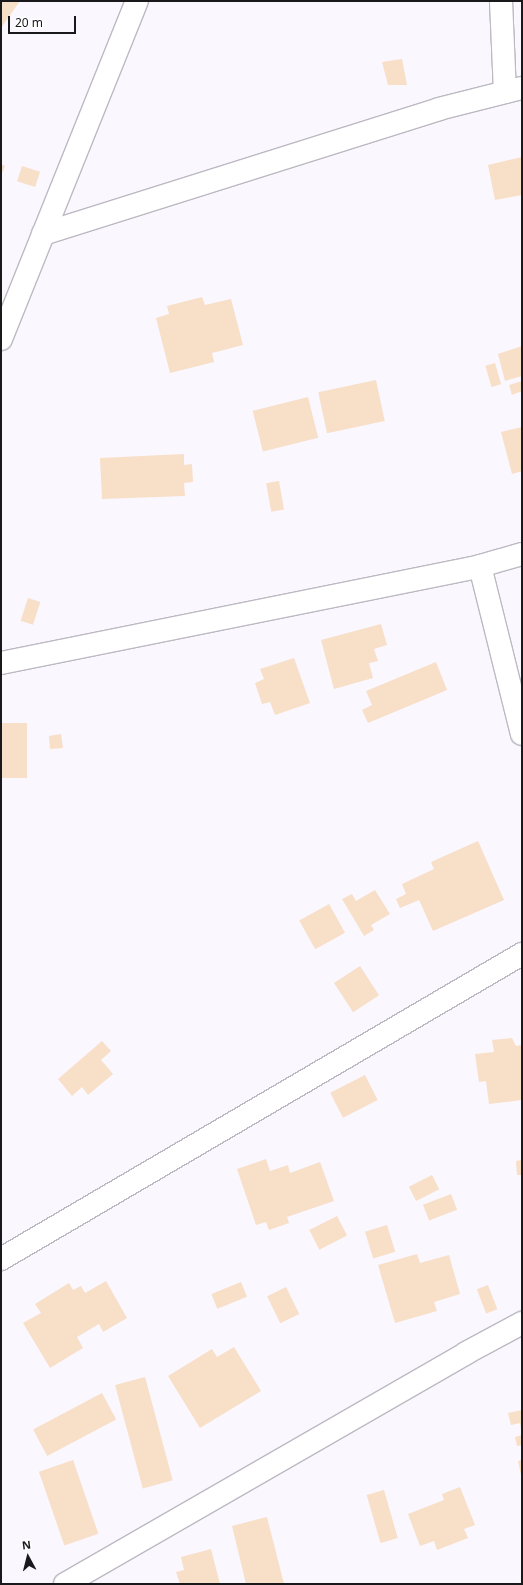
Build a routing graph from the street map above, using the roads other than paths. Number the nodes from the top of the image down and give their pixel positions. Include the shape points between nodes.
1 (137, 1) edge
2 (501, 1) edge
3 (514, 90) edge
4 (43, 234) junction
5 (1, 339) edge
6 (522, 554) edge
7 (480, 566) junction
8 (1, 663) edge
9 (522, 734) edge
10 (522, 954) edge
11 (1, 1258) edge
12 (522, 1323) edge
13 (65, 1584) edge

1 - 4 street
2 - 3 street
3 - 4 street via 439,109
4 - 5 street
6 - 7 street
7 - 8 street
7 - 9 street
10 - 11 street
12 - 13 street

